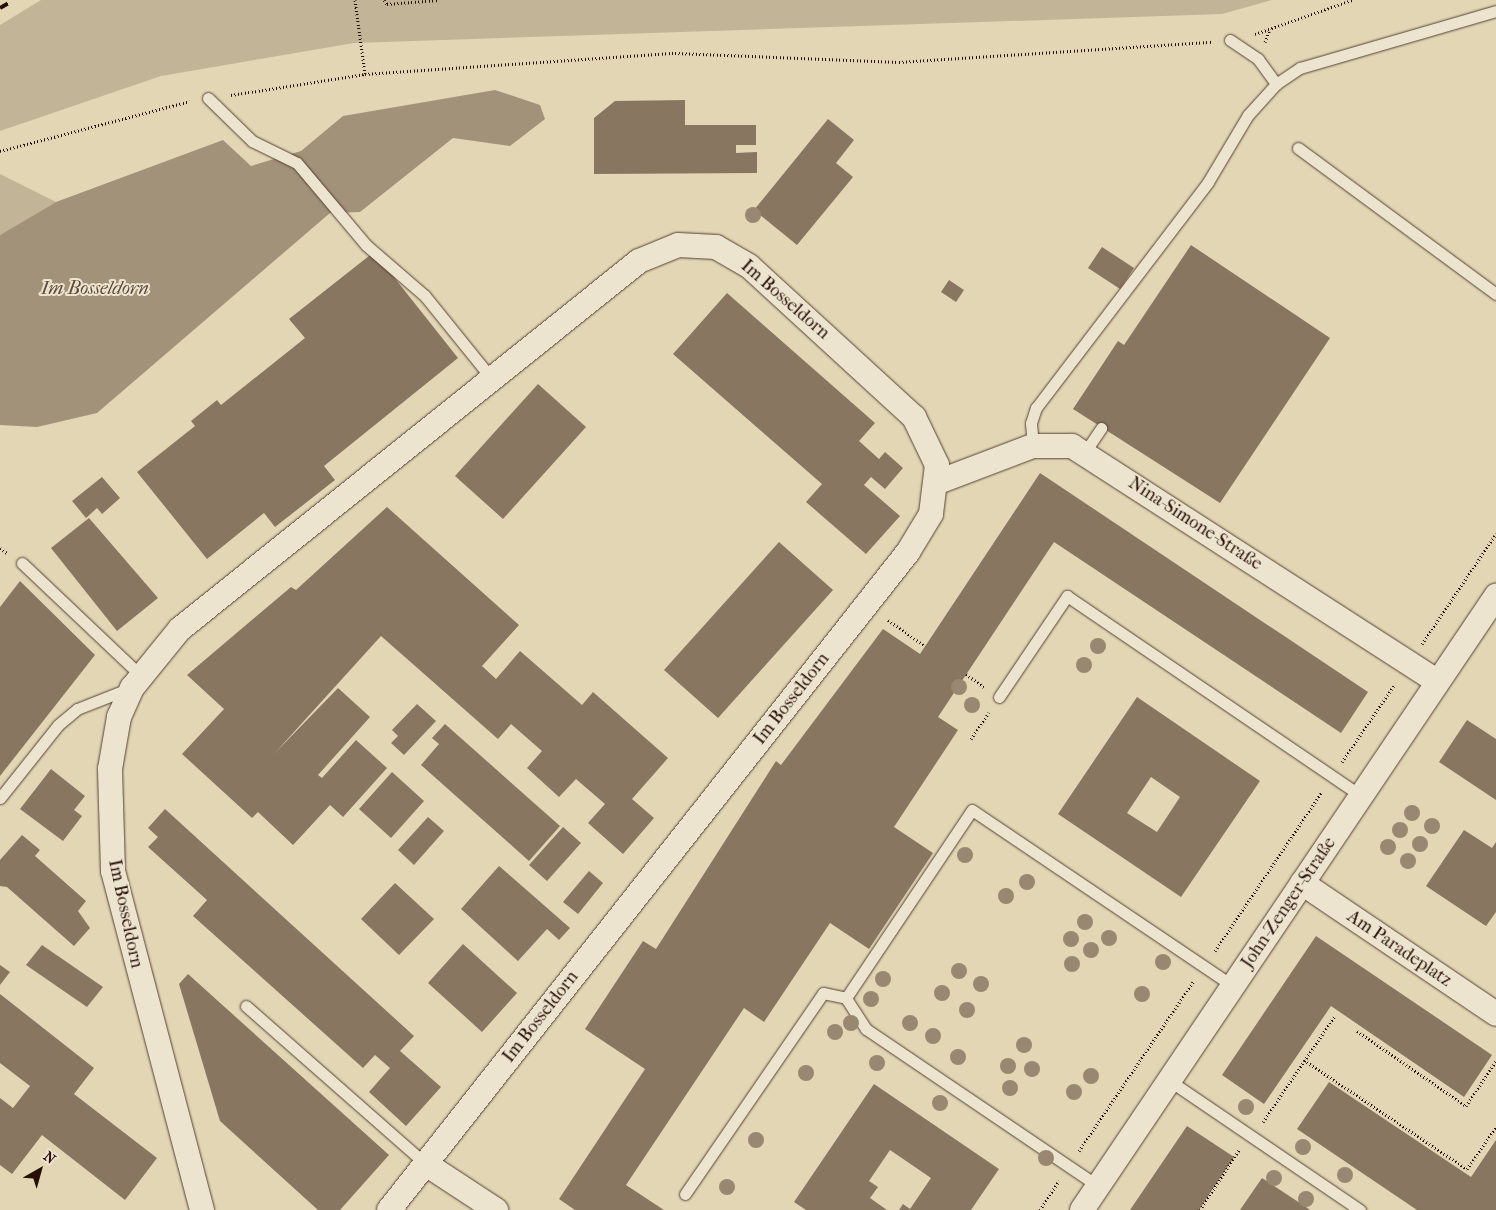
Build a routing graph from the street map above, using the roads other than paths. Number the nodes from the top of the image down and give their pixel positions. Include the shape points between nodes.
1 (1496, 11) edge
2 (1230, 40) road end
3 (1276, 84) junction
4 (208, 98) road end
5 (1298, 148) dead end
6 (1496, 294) edge
7 (492, 379) junction
8 (1102, 428) dead end
9 (1033, 446) junction
10 (1085, 452) junction
11 (938, 482) junction
12 (22, 563) dead end
13 (1496, 596) edge
14 (135, 681) junction
15 (1436, 681) junction
16 (999, 697) dead end
17 (1361, 796) junction
18 (0, 798) edge
19 (1302, 883) junction
20 (1233, 986) junction
21 (846, 998) junction
22 (246, 1006) dead end
23 (1496, 1014) edge
24 (1170, 1081) junction
25 (426, 1164) junction
26 (1098, 1186) junction
27 (685, 1194) dead end
28 (202, 1210) edge
29 (389, 1210) edge
30 (496, 1210) edge
31 (1082, 1210) edge
32 (1360, 1210) edge

1 - 3 lane via 1300,68
2 - 3 lane via 1258,59
3 - 9 lane via 1248,115 1208,182 1036,408 1031,423
4 - 7 lane via 252,141 297,163 366,245 425,296
5 - 6 lane
7 - 11 street, Im Bosseldorn via 655,252 678,245 716,248 749,266 914,417 933,450
7 - 14 street, Im Bosseldorn via 180,630
8 - 10 lane
9 - 10 street, Nina-Simone-Straße via 1063,444
9 - 11 street, Nina-Simone-Straße
10 - 15 street, Nina-Simone-Straße
11 - 25 street, Im Bosseldorn via 923,530 867,605
12 - 14 lane
13 - 15 street, John-Zenger-Straße
14 - 18 lane via 77,710 58,725
14 - 28 street, Im Bosseldorn via 119,717 110,769 113,871
15 - 17 street, John-Zenger-Straße
16 - 17 lane via 1067,596
17 - 19 street, John-Zenger-Straße
19 - 20 street, John-Zenger-Straße
19 - 23 street, Am Paradeplatz
20 - 21 lane via 972,810
20 - 24 street, John-Zenger-Straße
21 - 26 lane via 866,1029
21 - 27 lane via 823,993
22 - 25 lane
24 - 26 street, John-Zenger-Straße
24 - 32 lane
25 - 29 street, Im Bosseldorn
25 - 30 street
26 - 31 street, John-Zenger-Straße

